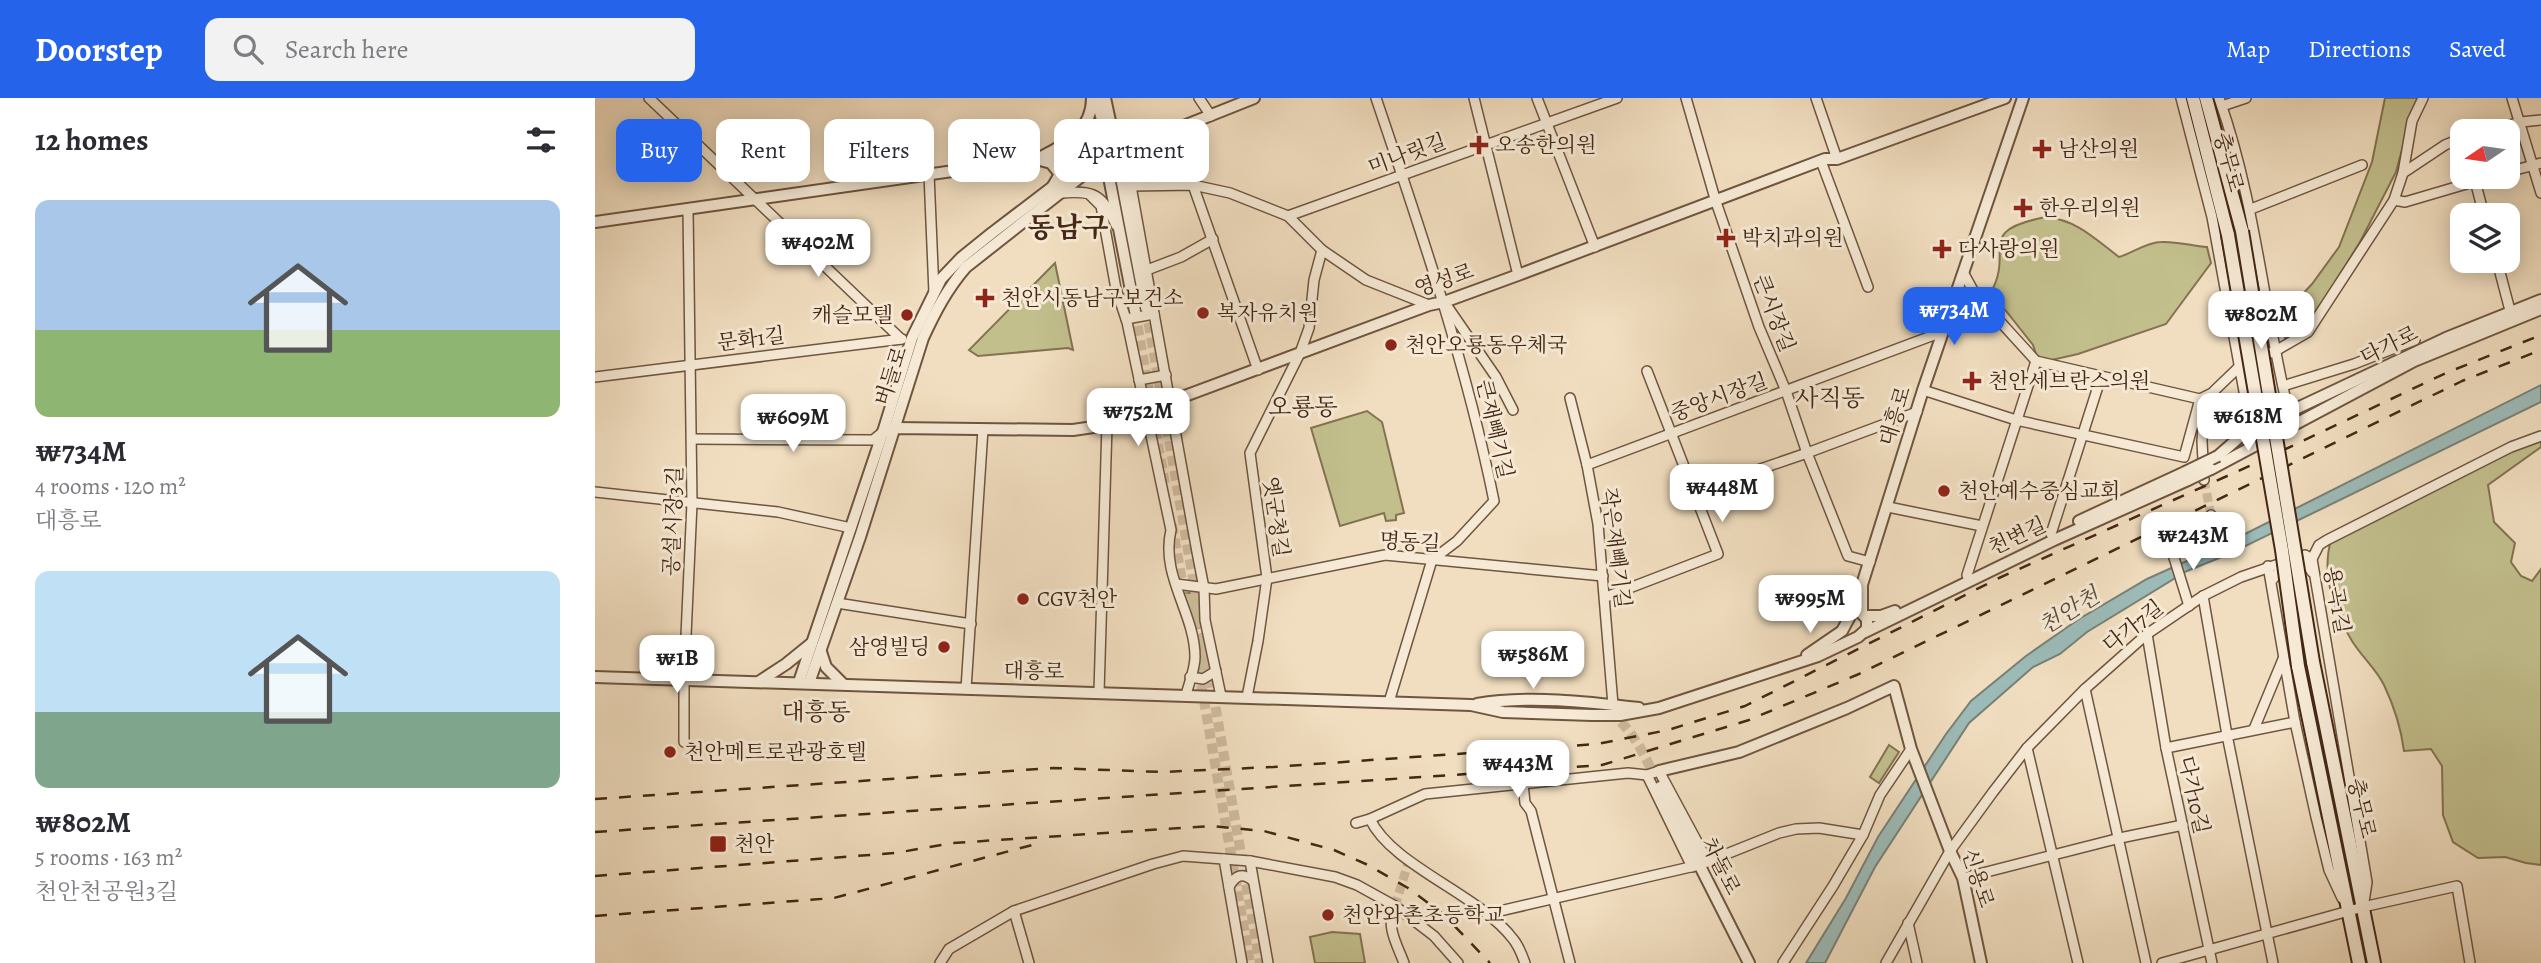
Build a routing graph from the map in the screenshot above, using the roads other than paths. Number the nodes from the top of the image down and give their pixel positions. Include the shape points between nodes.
1 (649, 98) edge
2 (1094, 98) edge
3 (1105, 98) edge
4 (1199, 98) edge
5 (1254, 98) edge
6 (1376, 98) edge
7 (1474, 98) edge
8 (1537, 98) edge
9 (1617, 98) edge
10 (1686, 98) edge
11 (1816, 98) edge
12 (2005, 98) edge
13 (2023, 98) edge
14 (2181, 98) edge
15 (2193, 98) edge
16 (2206, 98) edge
17 (2246, 98) edge
18 (2423, 98) edge
19 (2512, 98) edge
20 (2221, 102) edge
21 (1210, 116) junction
22 (1101, 119) edge
23 (1110, 119) edge
24 (1202, 119) edge
25 (2541, 120) edge
26 (2521, 122) junction
27 (1546, 124) junction
28 (2450, 143) edge
29 (1484, 145) junction
30 (1040, 158) edge
31 (1837, 159) junction
32 (1040, 160) edge
33 (1821, 161) junction
34 (2537, 164) edge
35 (2362, 166) dead end
36 (2520, 169) edge
37 (2403, 173) junction
38 (1402, 174) junction
39 (873, 182) edge
40 (929, 182) edge
41 (1068, 182) edge
42 (1110, 182) edge
43 (1121, 182) edge
44 (1131, 182) edge
45 (1131, 186) junction
46 (1193, 186) junction
47 (2450, 187) edge
48 (1056, 191) junction
49 (1089, 194) junction
50 (2541, 194) edge
51 (754, 199) junction
52 (2394, 200) junction
53 (1716, 202) junction
54 (688, 209) junction
55 (2251, 209) junction
56 (1288, 216) junction
57 (595, 222) edge
58 (1119, 233) junction
59 (1213, 239) junction
60 (1595, 247) junction
61 (1322, 250) junction
62 (1147, 270) junction
63 (2500, 273) edge
64 (1964, 274) junction
65 (1518, 275) junction
66 (1868, 287) dead end
67 (934, 293) junction
68 (2541, 300) edge
69 (1444, 302) junction
70 (1429, 305) junction
71 (2541, 309) edge
72 (1140, 315) junction
73 (2511, 315) junction
74 (2270, 318) junction
75 (2232, 328) junction
76 (1943, 332) junction
77 (907, 338) junction
78 (2415, 340) dead end
79 (2277, 351) junction
80 (1300, 353) junction
81 (2036, 361) junction
82 (691, 363) junction
83 (2240, 366) junction
84 (1258, 369) junction
85 (1647, 371) dead end
86 (1166, 375) junction
87 (595, 377) edge
88 (2101, 377) junction
89 (1139, 380) junction
90 (2283, 386) junction
91 (1923, 390) junction
92 (1786, 391) junction
93 (2214, 391) junction
94 (1570, 398) dead end
95 (2200, 399) junction
96 (1171, 402) junction
97 (1513, 410) dead end
98 (1146, 411) junction
99 (1917, 412) junction
100 (2289, 414) junction
101 (2016, 419) junction
102 (1107, 425) junction
103 (2292, 426) junction
104 (895, 428) junction
105 (983, 429) junction
106 (2251, 431) junction
107 (883, 432) junction
108 (1670, 434) junction
109 (2083, 435) junction
110 (2541, 436) edge
111 (692, 439) junction
112 (2254, 446) junction
113 (1807, 453) junction
114 (1587, 465) junction
115 (2186, 476) junction
116 (2204, 480) tunnel mouth
117 (595, 492) edge
118 (1693, 492) junction
119 (692, 503) junction
120 (1888, 507) junction
121 (2211, 515) dead end
122 (1982, 526) junction
123 (851, 528) junction
124 (2051, 534) junction
125 (2312, 559) junction
126 (1432, 560) junction
127 (1870, 562) junction
128 (2268, 566) junction
129 (1604, 576) junction
130 (1267, 578) junction
131 (1968, 578) junction
132 (2316, 579) junction
133 (2271, 580) junction
134 (1176, 584) junction
135 (1204, 588) junction
136 (2203, 596) junction
137 (1606, 597) junction
138 (837, 603) junction
139 (2188, 603) junction
140 (1856, 617) junction
141 (971, 624) junction
142 (1864, 633) junction
143 (2147, 634) junction
144 (814, 641) junction
145 (821, 652) junction
146 (2283, 659) junction
147 (1792, 663) junction
148 (1216, 671) junction
149 (595, 677) edge
150 (1190, 677) junction
151 (684, 680) junction
152 (759, 682) junction
153 (804, 683) junction
154 (843, 684) junction
155 (966, 689) junction
156 (2085, 689) junction
157 (1100, 692) junction
158 (1186, 695) junction
159 (1221, 696) junction
160 (1247, 697) junction
161 (1389, 702) junction
162 (1471, 705) junction
163 (1613, 705) junction
164 (1594, 709) tunnel mouth
165 (1649, 709) junction
166 (2295, 722) junction
167 (2254, 729) junction
168 (2227, 735) junction
169 (684, 742) dead end
170 (2027, 747) junction
171 (2167, 748) junction
172 (1912, 749) junction
173 (1659, 771) junction
174 (1647, 775) junction
175 (1523, 784) junction
176 (1660, 787) tunnel mouth
177 (1370, 819) junction
178 (1356, 822) dead end
179 (2183, 825) junction
180 (1863, 835) junction
181 (2120, 838) junction
182 (1950, 851) junction
183 (2052, 855) junction
184 (1224, 859) junction
185 (1250, 861) junction
186 (1700, 865) junction
187 (1963, 878) junction
188 (1253, 881) junction
189 (1229, 887) junction
190 (1555, 897) junction
191 (1395, 906) junction
192 (2363, 907) junction
193 (1014, 911) junction
194 (2349, 911) junction
195 (1487, 914) junction
196 (1908, 923) junction
197 (2266, 934) junction
198 (2209, 950) junction
199 (942, 960) edge
200 (1029, 963) edge
201 (1242, 963) edge
202 (1268, 963) edge
203 (1404, 963) edge
204 (1458, 963) edge
205 (1525, 963) edge
206 (1570, 963) edge
207 (1749, 963) edge
208 (1783, 963) edge
209 (1886, 963) edge
210 (1917, 963) edge
211 (1981, 963) edge
212 (2078, 963) edge
213 (2146, 963) edge
214 (2162, 963) edge
215 (2212, 963) edge
216 (2273, 963) edge
217 (2359, 963) edge
218 (2374, 963) edge
219 (2470, 963) edge

1 - 51 street
2 - 22 street
2 - 30 street via 1086,123 1074,138
3 - 23 street
4 - 21 street
5 - 21 street
6 - 38 street
7 - 29 street
8 - 27 street
9 - 27 street, 미나릿길
10 - 53 street, 큰시장길
11 - 31 street
12 - 31 street, 영성로
13 - 64 street, 대흥로
14 - 75 street via 2205,183
15 - 194 main road, 충무로, bridge via 2228,235 2298,666
16 - 192 main road, 충무로, bridge via 2242,231 2313,662
17 - 20 street
18 - 37 street via 2412,121
19 - 26 street
20 - 55 street
21 - 24 street
25 - 26 street
26 - 34 street
27 - 29 street, 미나릿길
27 - 60 street
28 - 37 street
29 - 38 street, 미나릿길
29 - 65 street
31 - 33 street, 영성로
32 - 48 street via 1051,163 1060,174
33 - 53 street, 영성로
33 - 66 street
34 - 36 street
34 - 50 street
35 - 55 street
37 - 52 street
38 - 56 street, 미나릿길
38 - 69 street
39 - 51 street
40 - 67 street, 버들로
41 - 48 street, 버들로
42 - 58 street
43 - 72 street
44 - 45 street
45 - 46 street
45 - 62 street
46 - 56 street via 1230,193
46 - 59 street
47 - 52 street via 2405,202
48 - 49 street
48 - 67 street, 버들로 via 961,258
48 - 104 street, 버들로 via 950,285 923,338
49 - 58 street via 1106,204
49 - 72 street via 1101,206 1117,289
51 - 54 street
51 - 77 street
52 - 79 street via 2308,332
53 - 60 street, 영성로
53 - 92 street, 큰시장길
54 - 57 street
54 - 82 street, 공설시장3길
55 - 74 street
56 - 61 street
58 - 72 street
59 - 62 street
59 - 84 street
60 - 65 street, 영성로
61 - 70 street via 1366,280
61 - 80 street, 옛군청길 via 1309,328
62 - 72 street
63 - 73 street
64 - 76 street, 대흥로
64 - 81 street via 1975,294
65 - 69 street, 영성로
67 - 77 street, 버들로
68 - 73 street, 다가로
69 - 70 street, 영성로
69 - 97 street
69 - 126 street, 큰재빼기길 via 1494,501
70 - 80 street, 영성로
71 - 73 street, 다가로
72 - 86 street
72 - 89 street
73 - 100 street, 다가로
73 - 103 street, 다가로
74 - 75 street via 2266,332 2256,337
74 - 79 street
75 - 83 street
76 - 91 street, 대흥로
76 - 92 street, 중앙시장길
77 - 82 street, 문화1길
77 - 107 street, 버들로
78 - 90 street
79 - 83 street
79 - 90 street
80 - 84 street, 영성로
80 - 130 street, 옛군청길 via 1250,453
81 - 88 street
81 - 101 street
82 - 87 street, 문화1길
82 - 111 street, 공설시장3길
83 - 93 street
83 - 106 street
84 - 96 street, 영성로
85 - 108 street
86 - 89 street
86 - 96 street
88 - 95 street
88 - 109 street
89 - 98 street
90 - 100 street
91 - 99 street, 대흥로
91 - 101 street
92 - 108 street, 중앙시장길
92 - 113 street, 큰시장길
93 - 95 street
93 - 116 street via 2204,410
94 - 114 street, 작은재빼기길
95 - 109 street via 2184,457
96 - 98 street, 영성로
96 - 135 street
98 - 102 street, 영성로
98 - 134 street via 1171,530 1167,548
99 - 113 street
99 - 120 street, 대흥로
100 - 103 street
100 - 106 street, 다가로
101 - 109 street
101 - 122 street
102 - 105 street, 영성로 via 1073,430
102 - 157 street
103 - 112 street, 다가로
104 - 105 street, 영성로
104 - 107 street, 영성로
104 - 138 street, 버들로
105 - 141 street
106 - 112 street
106 - 115 street, 다가로, bridge
107 - 111 street via 873,440
107 - 123 street, 버들로
108 - 114 street, 중앙시장길
108 - 118 street
109 - 124 street
110 - 125 street, 용곡1길 via 2326,540
111 - 119 street, 공설시장3길
112 - 115 street, 다가로, bridge via 2211,469
113 - 118 street
113 - 127 street, 큰시장길 via 1848,555
114 - 129 street, 작은재빼기길
115 - 124 street, 천변길
115 - 131 street, 천변길
117 - 119 street
118 - 137 street via 1718,554
119 - 123 street via 779,512
119 - 151 street, 공설시장3길
120 - 122 street
120 - 127 street, 대흥로
121 - 139 street via 2200,531 2171,548
122 - 131 street
123 - 144 street, 버들로
124 - 131 street, 천변길
125 - 128 street, 다가7길 via 2305,555
125 - 132 street, 용곡1길
126 - 129 street, 명동길
126 - 130 street, 명동길 via 1385,555
126 - 161 street
127 - 140 street, 대흥로
128 - 133 street
128 - 136 street, 다가7길
129 - 137 street, 작은재빼기길
130 - 135 street, 명동길
130 - 160 street, 옛군청길
131 - 140 street, 천변길 via 1892,613
131 - 142 street, 천변길
132 - 133 street via 2306,563 2282,568
132 - 192 street, 용곡1길 via 2367,882
133 - 146 street
134 - 135 street, 명동길
134 - 150 street via 1195,658
135 - 148 street via 1205,620
136 - 139 street, 다가7길
136 - 168 street
137 - 163 street, 작은재빼기길
138 - 141 street
138 - 145 street, 버들로
139 - 143 street, 다가7길
140 - 142 street, 대흥로 via 1868,622
140 - 142 street via 1850,632
140 - 147 street
141 - 155 street
142 - 147 street, 천변길 via 1830,651
143 - 156 street, 다가7길
143 - 171 street, 다가10길
144 - 152 street
144 - 153 street, 버들로
145 - 153 street, 버들로
145 - 154 street via 826,667
146 - 166 street
146 - 167 street
147 - 165 street, 대흥로
148 - 150 street via 1207,678
148 - 159 street
149 - 151 street, 대흥로
150 - 158 street
151 - 152 street, 대흥로
151 - 169 street, 공설시장3길
152 - 153 street, 대흥로
153 - 154 street, 대흥로
154 - 155 street, 대흥로
155 - 157 street, 대흥로
156 - 170 street, 다가7길
156 - 181 street
157 - 158 street, 대흥로
158 - 159 street, 대흥로
159 - 160 street, 대흥로
160 - 161 street, 대흥로
161 - 162 street, 대흥로
162 - 163 street, 대흥로 via 1499,700
162 - 164 street
162 - 165 street, 대흥로 via 1503,712 1592,715
163 - 165 street, 대흥로
166 - 167 street
166 - 194 street via 2329,870
167 - 168 street
168 - 171 street
168 - 197 street
170 - 182 street, 다가7길
170 - 183 street
171 - 179 street, 다가10길
172 - 173 street, 신용로 via 1894,686 1739,752
172 - 180 street via 1880,794
172 - 182 street, 신용로
173 - 174 street
173 - 186 street
174 - 175 street
174 - 186 street
175 - 177 street via 1425,794
175 - 190 street
176 - 186 street, 차돌로
177 - 178 street
177 - 195 street via 1375,831 1400,854
179 - 181 street
179 - 198 street, 다가10길
180 - 186 street via 1796,829
180 - 208 street
181 - 183 street
181 - 213 street
182 - 187 street, 신용로
182 - 196 street, 다가7길
183 - 187 street
183 - 212 street
184 - 185 street
184 - 189 street
184 - 193 street via 1174,858
185 - 188 street
185 - 191 street via 1335,877
186 - 190 street
186 - 207 street, 차돌로
187 - 211 street, 신용로
188 - 189 street via 1238,876
188 - 202 street
189 - 201 street
190 - 195 street
190 - 206 street
191 - 203 street via 1391,928
191 - 204 street via 1434,936
192 - 194 street
192 - 218 main road, 충무로
192 - 219 street via 2457,886
193 - 199 street via 950,949
193 - 200 street
194 - 197 street
194 - 217 main road, 충무로
195 - 205 street via 1514,939
196 - 209 street, 다가7길
196 - 210 street
197 - 198 street
197 - 216 street
198 - 214 street
198 - 215 street, 다가10길

